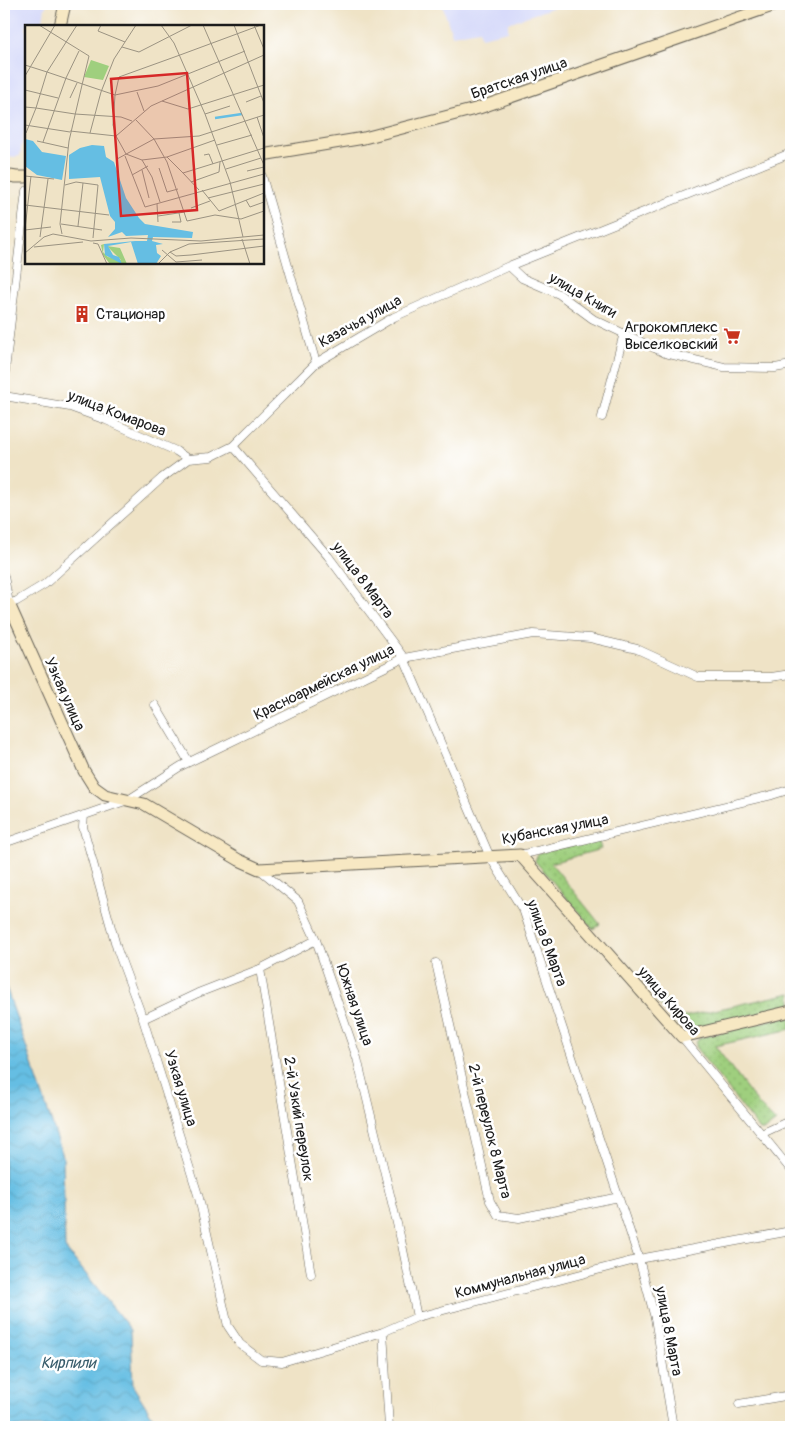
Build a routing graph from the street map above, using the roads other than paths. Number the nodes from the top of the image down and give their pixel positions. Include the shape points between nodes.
1 (65, 4) edge
2 (778, 4) edge
3 (60, 25) edge
4 (791, 153) edge
5 (264, 155) edge
6 (4, 175) edge
7 (25, 177) edge
8 (264, 183) edge
9 (25, 200) edge
10 (509, 266) junction
11 (624, 333) junction
12 (316, 363) junction
13 (791, 365) edge
14 (4, 379) edge
15 (4, 396) edge
16 (602, 417) dead end
17 (234, 446) junction
18 (188, 459) junction
19 (4, 576) edge
20 (6, 604) edge
21 (404, 658) junction
22 (791, 674) edge
23 (155, 705) dead end
24 (189, 762) junction
25 (791, 789) edge
26 (128, 800) junction
27 (84, 815) junction
28 (4, 843) edge
29 (520, 855) junction
30 (490, 857) junction
31 (260, 869) junction
32 (316, 940) junction
33 (436, 962) dead end
34 (260, 969) junction
35 (791, 1011) edge
36 (143, 1019) junction
37 (682, 1038) junction
38 (791, 1120) edge
39 (761, 1134) junction
40 (791, 1170) edge
41 (619, 1197) junction
42 (791, 1231) edge
43 (639, 1259) junction
44 (311, 1274) dead end
45 (417, 1317) junction
46 (384, 1332) junction
47 (261, 1360) joint
48 (791, 1395) edge
49 (739, 1404) dead end
50 (389, 1427) edge
51 (673, 1427) edge

1 - 3 main road
2 - 5 main road, Братская улица via 479,108 364,138
4 - 10 street, Казачья улица
6 - 7 main road
8 - 12 street
9 - 14 street
10 - 11 street, улица Книги via 522,278 559,294 593,319
10 - 12 street, Казачья улица via 394,317
11 - 13 street, улица Книги via 665,353 724,367 775,368
11 - 16 street
12 - 17 street, Казачья улица
15 - 18 street, улица Комарова via 70,407 106,420
17 - 18 street, Казачья улица via 211,457
17 - 21 street, улица 8 Марта via 328,556
18 - 20 street, Казачья улица via 162,478 45,584 17,602
19 - 20 street, Узкая улица
20 - 26 main road, Узкая улица via 84,771 99,791
21 - 22 street, Красноармейская улица via 533,634 590,638 637,649 698,677
21 - 24 street, Красноармейская улица
21 - 30 street, улица 8 Марта
23 - 24 street
24 - 26 street, Красноармейская улица
25 - 29 street, Кубанская улица
26 - 27 street, Красноармейская улица
26 - 31 main road, Южная улица via 144,804
27 - 28 street, Красноармейская улица
27 - 36 street, Узкая улица via 83,827 117,950
29 - 30 main road, Кубанская улица
29 - 37 main road, улица Кирова
30 - 31 main road, Кубанская улица
30 - 41 street, улица 8 Марта via 524,912
31 - 32 street, Южная улица via 298,901
32 - 34 street
32 - 45 street, Южная улица via 357,1058
33 - 41 street, 2-й переулок 8 Марта via 490,1201 498,1215 519,1218
34 - 36 street via 198,992
34 - 44 street, 2-й Узкий переулок
35 - 37 main road
36 - 47 street, Узкая улица via 199,1198 228,1326 240,1344
37 - 39 street, улица Кирова
38 - 39 street
39 - 40 street, улица Кирова
41 - 43 street, улица 8 Марта
42 - 43 street, Коммунальная улица
43 - 45 street, Коммунальная улица
43 - 51 street, улица 8 Марта via 655,1318
45 - 46 street, Коммунальная улица
46 - 47 street, Коммунальная улица via 282,1362
46 - 50 street
48 - 49 street

